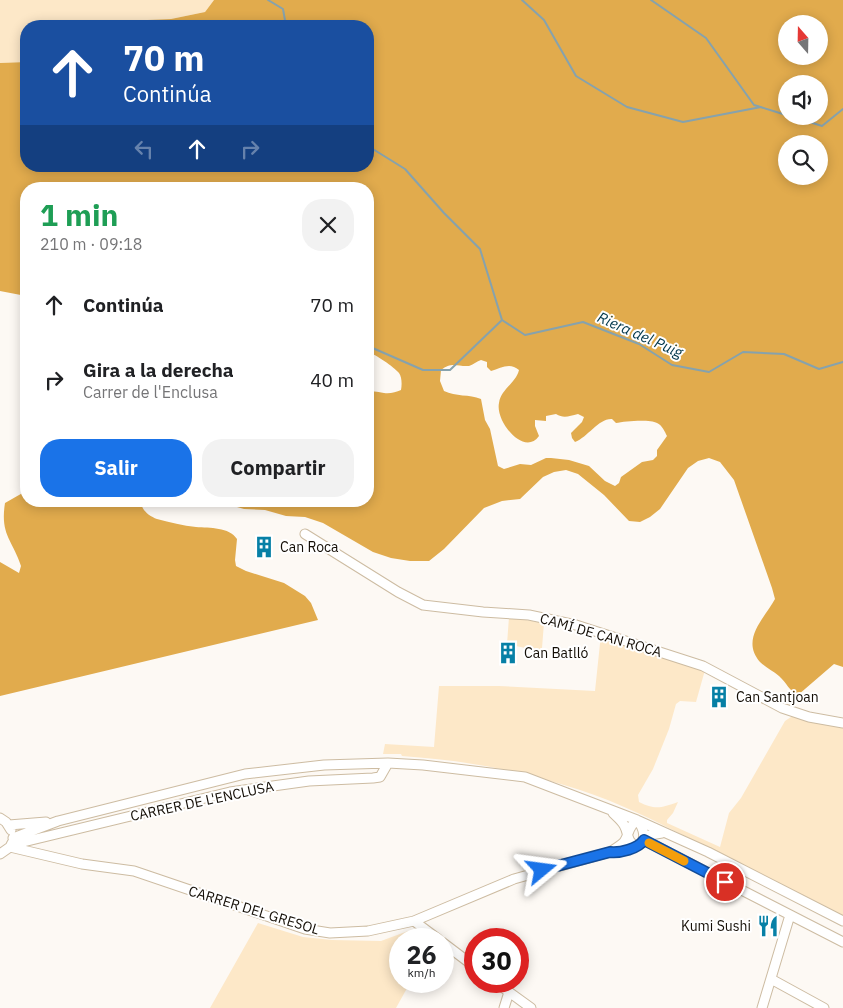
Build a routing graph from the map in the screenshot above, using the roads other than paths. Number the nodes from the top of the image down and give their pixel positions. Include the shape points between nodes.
1 (305, 534) dead end
2 (843, 723) edge
3 (388, 763) junction
4 (609, 809) junction
5 (0, 818) edge
6 (637, 820) junction
7 (58, 821) junction
8 (9, 825) junction
9 (628, 834) junction
10 (665, 834) junction
11 (644, 840) junction
12 (11, 843) junction
13 (635, 846) junction
14 (610, 852) junction
15 (0, 854) edge
16 (790, 915) junction
17 (414, 921) junction
18 (843, 921) edge
19 (423, 928) edge
20 (843, 942) edge
21 (454, 951) edge
22 (464, 959) edge
23 (771, 979) junction
24 (508, 993) edge
25 (509, 993) edge
26 (504, 1008) edge
27 (531, 1008) edge
28 (762, 1008) edge
29 (824, 1008) edge

1 - 2 street, CAMÍ DE CAN ROCA via 423,605 529,615 576,625 703,666 782,708
3 - 4 street via 525,777
3 - 7 street via 324,765 245,774
3 - 12 street, CARRER DE L'ENCLUSA via 380,777 309,780 230,792
4 - 6 street
4 - 9 street
5 - 8 street
6 - 9 street via 629,827
6 - 10 street
6 - 11 street via 643,828
7 - 8 street
7 - 12 street
8 - 12 street
9 - 13 street
9 - 14 street via 622,844
10 - 11 street, CARRER DEL GRESOL via 650,834
10 - 18 street via 714,855
11 - 13 street, CARRER DEL GRESOL
11 - 16 street
12 - 15 street
12 - 17 street, CARRER DEL GRESOL via 82,864 134,871 305,929 330,933 368,931
13 - 14 street, CARRER DEL GRESOL
14 - 17 street, CARRER DEL GRESOL via 514,879
16 - 20 street
16 - 23 street
17 - 19 street
21 - 22 street
23 - 28 street
23 - 29 street
24 - 26 street
25 - 27 street

